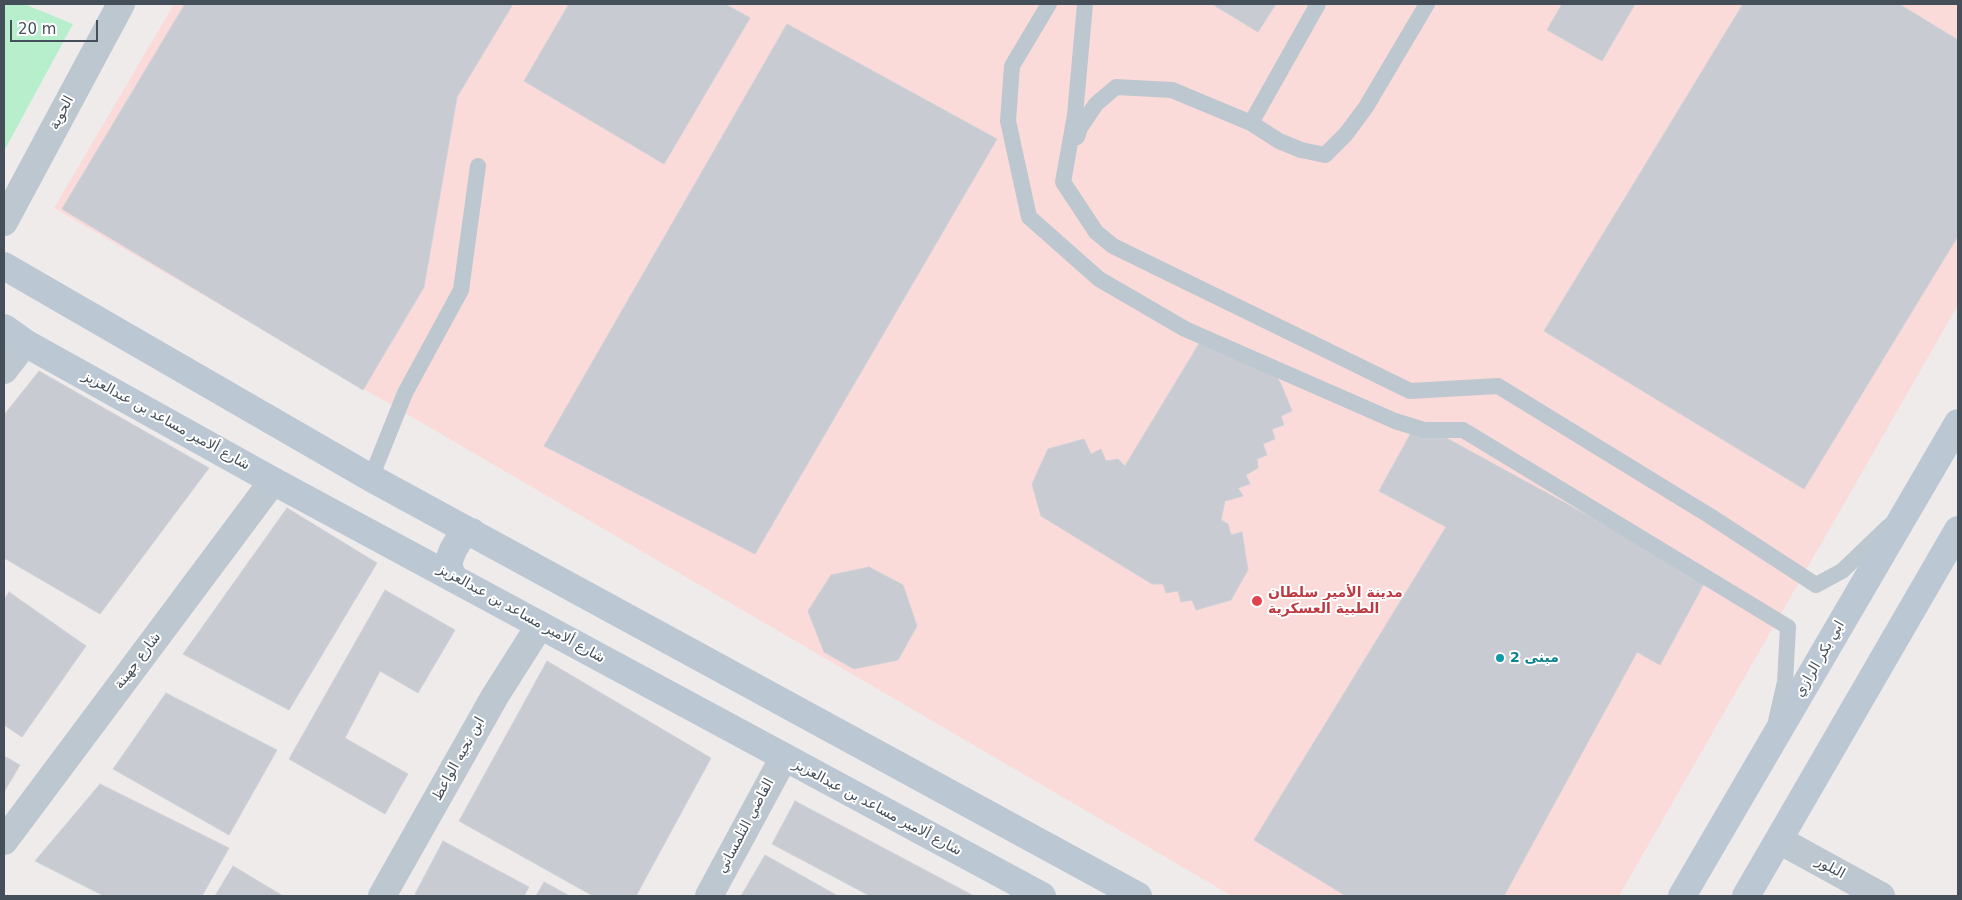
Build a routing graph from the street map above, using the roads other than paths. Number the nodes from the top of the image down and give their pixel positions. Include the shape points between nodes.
1 (121, 4) edge
2 (1049, 4) edge
3 (1085, 4) edge
4 (1318, 4) edge
5 (1427, 4) edge
6 (1251, 123) junction
7 (478, 166) dead end
8 (1063, 182) junction
9 (4, 222) edge
10 (4, 266) edge
11 (14, 335) edge
12 (4, 370) edge
13 (1958, 423) edge
14 (371, 478) junction
15 (273, 481) junction
16 (1910, 505) junction
17 (1958, 530) edge
18 (472, 532) junction
19 (452, 576) junction
20 (540, 625) junction
21 (1770, 746) junction
22 (784, 757) junction
23 (1779, 840) junction
24 (4, 841) edge
25 (382, 896) edge
26 (708, 896) edge
27 (1041, 896) edge
28 (1138, 896) edge
29 (1682, 896) edge
30 (1746, 896) edge
31 (1881, 896) edge

1 - 9 street, الحوية
2 - 21 lane via 1012,66 1008,121 1029,217 1099,279 1185,329 1395,421 1424,430 1463,430 1788,627 1785,682
3 - 8 lane via 1075,115
4 - 6 lane
5 - 6 lane via 1366,107 1346,134 1325,154 1301,150
6 - 8 lane via 1172,90 1116,87 1096,104 1080,128
7 - 14 lane via 461,290 405,394
8 - 16 lane via 1092,227 1113,246 1410,391 1498,386 1816,585 1842,571
10 - 14 street
11 - 12 street
11 - 15 street, شارع ألامير مساعد بن عبدالعزيز
13 - 16 street, ابي بكر الرازي
14 - 18 street
15 - 19 street, شارع ألامير مساعد بن عبدالعزيز
15 - 24 street, شارع جهينة
16 - 21 street, ابي بكر الرازي
17 - 23 street
18 - 19 street via 460,538 453,550 448,562
18 - 28 street
19 - 20 street, شارع ألامير مساعد بن عبدالعزيز
20 - 22 street, شارع ألامير مساعد بن عبدالعزيز
20 - 25 street, ابن نجيه الواعظ via 495,696
21 - 29 street, ابي بكر الرازي
22 - 26 street, القاضي التلمساني
22 - 27 street, شارع ألامير مساعد بن عبدالعزيز
23 - 30 street
23 - 31 street, البلور

